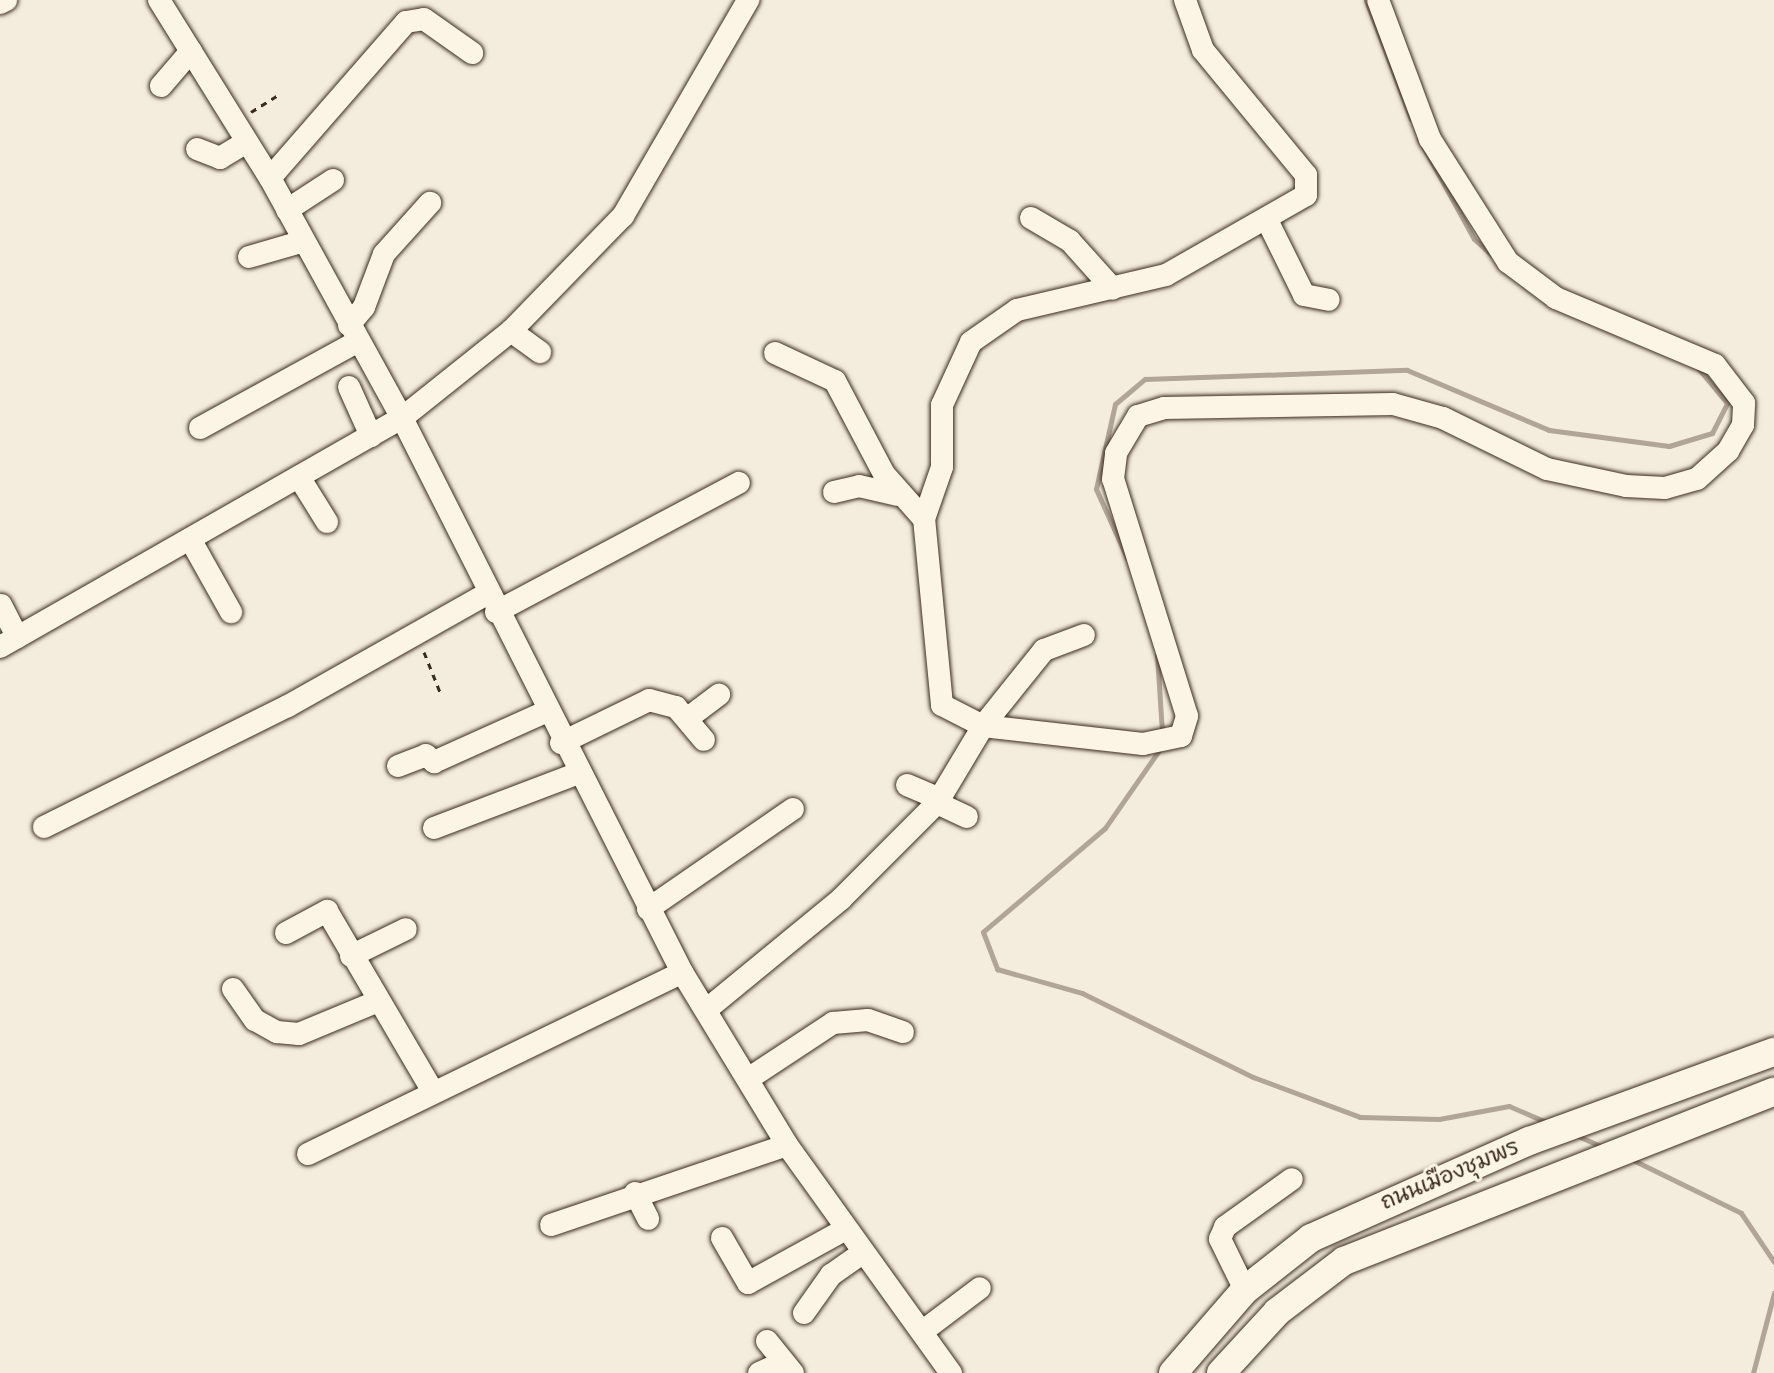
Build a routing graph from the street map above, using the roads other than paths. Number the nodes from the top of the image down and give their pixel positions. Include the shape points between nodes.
1 (6, 0) edge
2 (159, 0) edge
3 (748, 0) edge
4 (1185, 0) edge
5 (1378, 0) edge
6 (0, 3) edge
7 (191, 51) junction
8 (472, 53) dead end
9 (161, 86) dead end
10 (242, 133) junction
11 (197, 149) dead end
12 (270, 178) junction
13 (333, 180) dead end
14 (430, 203) dead end
15 (287, 210) junction
16 (1031, 218) dead end
17 (1268, 222) junction
18 (304, 241) junction
19 (249, 257) dead end
20 (1113, 289) junction
21 (1329, 300) dead end
22 (511, 331) junction
23 (354, 333) junction
24 (540, 352) dead end
25 (775, 353) dead end
26 (349, 387) dead end
27 (402, 418) junction
28 (200, 428) dead end
29 (371, 436) junction
30 (299, 477) junction
31 (739, 483) dead end
32 (834, 492) dead end
33 (897, 495) junction
34 (924, 519) junction
35 (327, 522) dead end
36 (190, 539) junction
37 (491, 603) junction
38 (1, 605) edge
39 (231, 612) dead end
40 (1084, 635) dead end
41 (8, 642) edge
42 (719, 695) dead end
43 (545, 712) junction
44 (688, 718) junction
45 (983, 726) junction
46 (704, 740) dead end
47 (561, 743) junction
48 (398, 766) dead end
49 (576, 774) junction
50 (907, 785) dead end
51 (938, 801) junction
52 (793, 809) dead end
53 (967, 817) dead end
54 (44, 827) dead end
55 (434, 828) dead end
56 (648, 909) junction
57 (406, 929) dead end
58 (286, 933) dead end
59 (351, 956) junction
60 (682, 972) junction
61 (233, 989) dead end
62 (376, 1002) junction
63 (706, 1010) junction
64 (903, 1032) dead end
65 (1774, 1052) edge
66 (748, 1079) junction
67 (432, 1090) junction
68 (1774, 1092) edge
69 (787, 1145) junction
70 (308, 1154) dead end
71 (1292, 1179) dead end
72 (635, 1193) junction
73 (648, 1219) dead end
74 (551, 1225) dead end
75 (846, 1229) junction
76 (722, 1238) dead end
77 (861, 1254) junction
78 (980, 1288) dead end
79 (1245, 1290) junction
80 (804, 1313) dead end
81 (923, 1331) junction
82 (767, 1341) dead end
83 (788, 1368) edge
84 (759, 1373) edge
85 (951, 1373) edge
86 (1173, 1373) edge
87 (1221, 1373) edge

1 - 6 street
2 - 7 street
3 - 22 street via 623,216
4 - 17 street via 1203,50 1228,89 1306,175 1306,195
5 - 45 street via 1430,139 1508,262 1556,298 1715,365 1744,403 1743,425 1728,451 1697,479 1665,488 1561,474 1443,418 1393,404 1164,408 1138,416 1116,453 1113,479 1187,716 1173,742 1143,744
7 - 9 street
7 - 10 street
8 - 12 street via 424,19 406,22
10 - 11 street via 220,158
10 - 12 street
12 - 15 street
13 - 15 street
14 - 23 street via 384,254
15 - 18 street
16 - 20 street via 1070,241
17 - 20 street via 1166,275
17 - 21 street via 1304,295
18 - 19 street
18 - 23 street
20 - 34 street via 1017,310 971,342 945,385 942,467
22 - 24 street
22 - 27 street
23 - 27 street
23 - 28 street
25 - 33 street via 835,381
26 - 29 street
27 - 29 street
27 - 37 street
29 - 30 street
30 - 35 street
30 - 36 street
31 - 37 street
32 - 33 street via 859,486
33 - 34 street
34 - 45 street via 936,694 954,714
36 - 39 street
36 - 41 street
37 - 43 street
37 - 54 street via 417,633
38 - 41 street
40 - 45 street via 1044,650
42 - 44 street
43 - 47 street
43 - 48 street via 434,762 426,755
44 - 46 street
44 - 47 street via 649,700
45 - 51 street
47 - 49 street
49 - 55 street
49 - 56 street
50 - 51 street
51 - 53 street
51 - 63 street via 841,899
52 - 56 street
56 - 60 street
57 - 59 street
58 - 59 street via 327,911
59 - 62 street
60 - 63 street
60 - 67 street
61 - 62 street via 255,1020 277,1032 299,1034
62 - 67 street
63 - 66 street
64 - 66 street via 868,1020 833,1023
65 - 79 main road, ถนนเมืองชุมพร via 1529,1141 1311,1238
66 - 69 street
67 - 70 street
68 - 87 main road, ถนนเมืองชุมพร via 1541,1179 1344,1261 1277,1312
69 - 72 street
69 - 75 street
71 - 79 street via 1225,1227 1220,1239
72 - 73 street
72 - 74 street
75 - 76 street via 748,1283
75 - 77 street
77 - 80 street via 831,1275
77 - 81 street
78 - 81 street
79 - 86 main road, ถนนเมืองชุมพร
81 - 85 street
82 - 83 street
83 - 84 street

